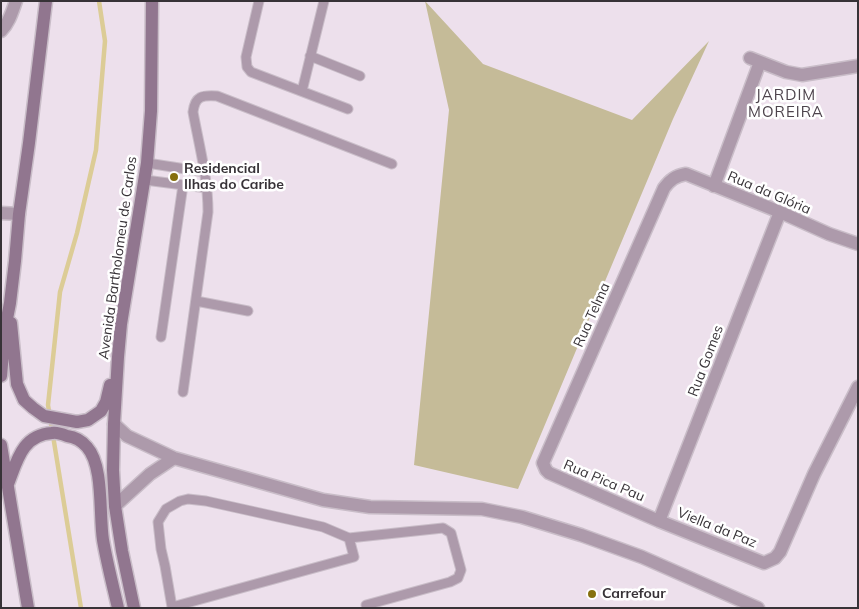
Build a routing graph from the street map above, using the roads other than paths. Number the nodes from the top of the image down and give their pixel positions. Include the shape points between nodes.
1 (16, 1) edge
2 (46, 1) edge
3 (152, 1) edge
4 (259, 1) edge
5 (324, 1) edge
6 (1, 31) edge
7 (310, 56) junction
8 (858, 66) edge
9 (360, 76) dead end
10 (302, 91) junction
11 (348, 109) dead end
12 (147, 163) junction
13 (392, 164) dead end
14 (205, 172) junction
15 (145, 180) junction
16 (670, 181) joint
17 (183, 185) junction
18 (714, 186) junction
19 (207, 188) junction
20 (780, 212) junction
21 (1, 213) edge
22 (19, 214) junction
23 (858, 244) edge
24 (196, 301) junction
25 (248, 311) dead end
26 (6, 329) edge
27 (161, 337) dead end
28 (118, 357) junction
29 (1, 376) edge
30 (858, 387) edge
31 (183, 392) dead end
32 (114, 424) junction
33 (1, 446) edge
34 (174, 458) junction
35 (543, 463) joint
36 (5, 488) edge
37 (115, 506) junction
38 (659, 521) junction
39 (348, 538) junction
40 (366, 605) dead end
41 (172, 607) edge
42 (28, 608) edge
43 (118, 608) edge
44 (134, 608) edge
45 (758, 608) edge

1 - 6 street via 11,17
2 - 22 main road
3 - 12 main road, Avenida Bartholomeu de Carlos
4 - 10 lane via 246,67 251,72
5 - 7 lane
7 - 9 lane
7 - 10 lane
8 - 18 street via 802,75 755,60
10 - 11 lane
12 - 14 lane
12 - 15 main road, Avenida Bartholomeu de Carlos
13 - 14 lane via 208,95 199,98 193,112
14 - 19 lane
15 - 17 lane
15 - 28 main road, Avenida Bartholomeu de Carlos
16 - 18 street, Rua da Glória via 686,174
16 - 35 street, Rua Telma via 664,188
17 - 19 lane
17 - 27 lane
18 - 20 street, Rua da Glória
19 - 24 lane via 208,212
20 - 23 street, Rua da Glória
20 - 38 street, Rua Gomes
21 - 22 street
22 - 26 main road
24 - 25 lane
24 - 31 lane
26 - 28 main road via 17,384 24,400 44,416 77,422 95,416 106,402
26 - 29 main road
28 - 32 main road, Avenida Bartholomeu de Carlos
30 - 38 street, Viella da Paz via 775,558 764,563
32 - 34 street via 127,436
32 - 37 main road, Avenida Bartholomeu de Carlos
33 - 36 main road
34 - 37 street via 150,474
34 - 45 street via 323,500 370,506 482,510 522,517 642,557
35 - 38 street, Rua Pica Pau via 549,473
36 - 42 main road
36 - 43 main road via 18,457 31,440 54,432 75,438 86,446 97,469 103,539
37 - 44 main road, Avenida Bartholomeu de Carlos
39 - 40 lane via 443,528 451,532 461,570 458,578
39 - 41 lane via 354,557
39 - 41 lane via 323,527 206,501 180,501 166,508 158,522

